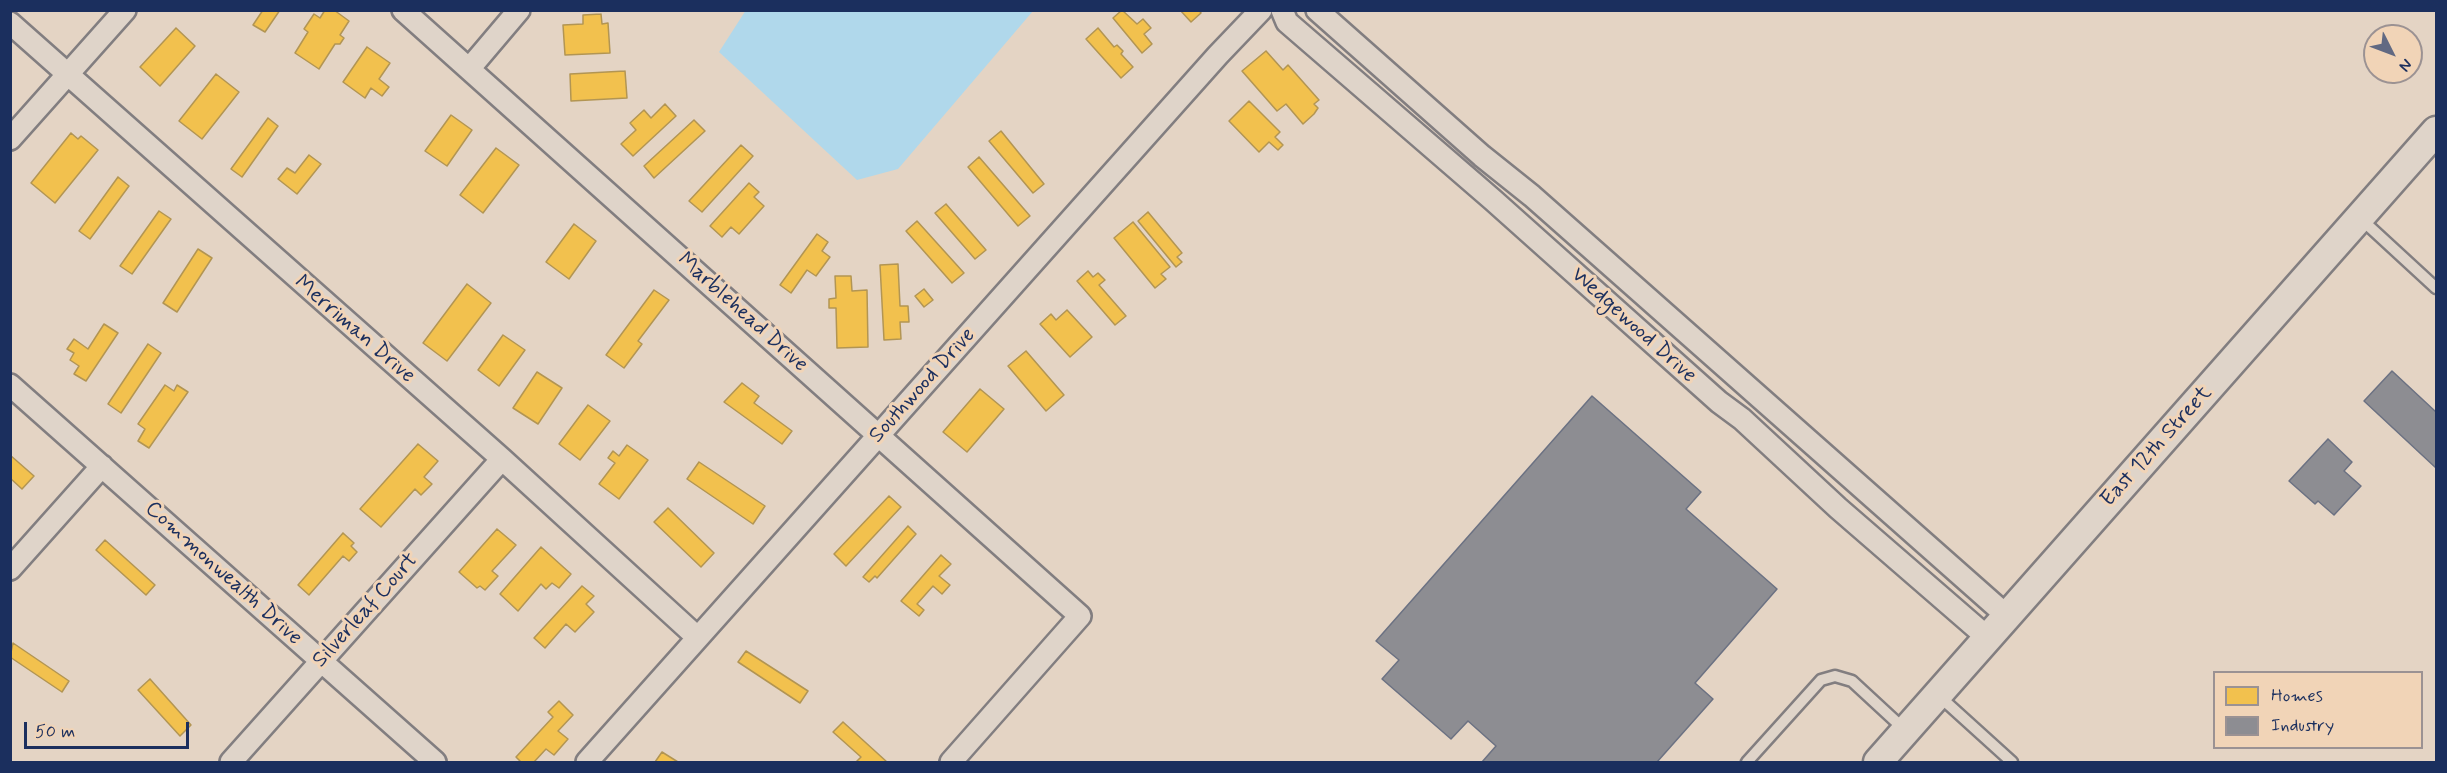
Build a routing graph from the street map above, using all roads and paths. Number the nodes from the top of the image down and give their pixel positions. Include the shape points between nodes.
1 (125, 10) edge
2 (403, 10) edge
3 (519, 10) edge
4 (1261, 10) edge
5 (1282, 10) edge
6 (1317, 10) edge
7 (10, 23) edge
8 (469, 69) junction
9 (68, 74) junction
10 (2436, 131) edge
11 (10, 139) edge
12 (2360, 218) junction
13 (2436, 287) edge
14 (10, 385) edge
15 (879, 436) junction
16 (502, 459) junction
17 (102, 466) junction
18 (10, 569) edge
19 (2007, 616) junction
20 (697, 638) junction
21 (1988, 638) junction
22 (321, 661) junction
23 (1938, 695) junction
24 (1906, 731) junction
25 (231, 762) edge
26 (435, 762) edge
27 (587, 762) edge
28 (951, 762) edge
29 (1747, 762) edge
30 (1878, 762) edge
31 (2012, 762) edge

1 - 9 street
2 - 8 street, Marblehead Drive
3 - 8 street
4 - 15 street, Southwood Drive
5 - 21 street, Wedgewood Drive via 1287,22
6 - 19 street, Wedgewood Drive
7 - 9 street, Merriman Drive
8 - 15 street, Marblehead Drive
9 - 11 street
9 - 16 street, Merriman Drive
10 - 12 street, East 12th Street
12 - 13 lane
12 - 19 street, East 12th Street
14 - 17 street, Commonwealth Drive
15 - 20 street, Southwood Drive
15 - 28 street, Marblehead Drive via 1080,616
16 - 20 street, Merriman Drive
16 - 22 street, Silverleaf Court
17 - 18 street
17 - 22 street, Commonwealth Drive
19 - 21 street, East 12th Street
20 - 27 street, Southwood Drive
21 - 23 street, East 12th Street
22 - 25 street, Silverleaf Court
22 - 26 street, Commonwealth Drive
23 - 24 street, East 12th Street
23 - 31 lane
24 - 29 lane via 1852,681 1835,676 1821,680
24 - 30 street, East 12th Street

